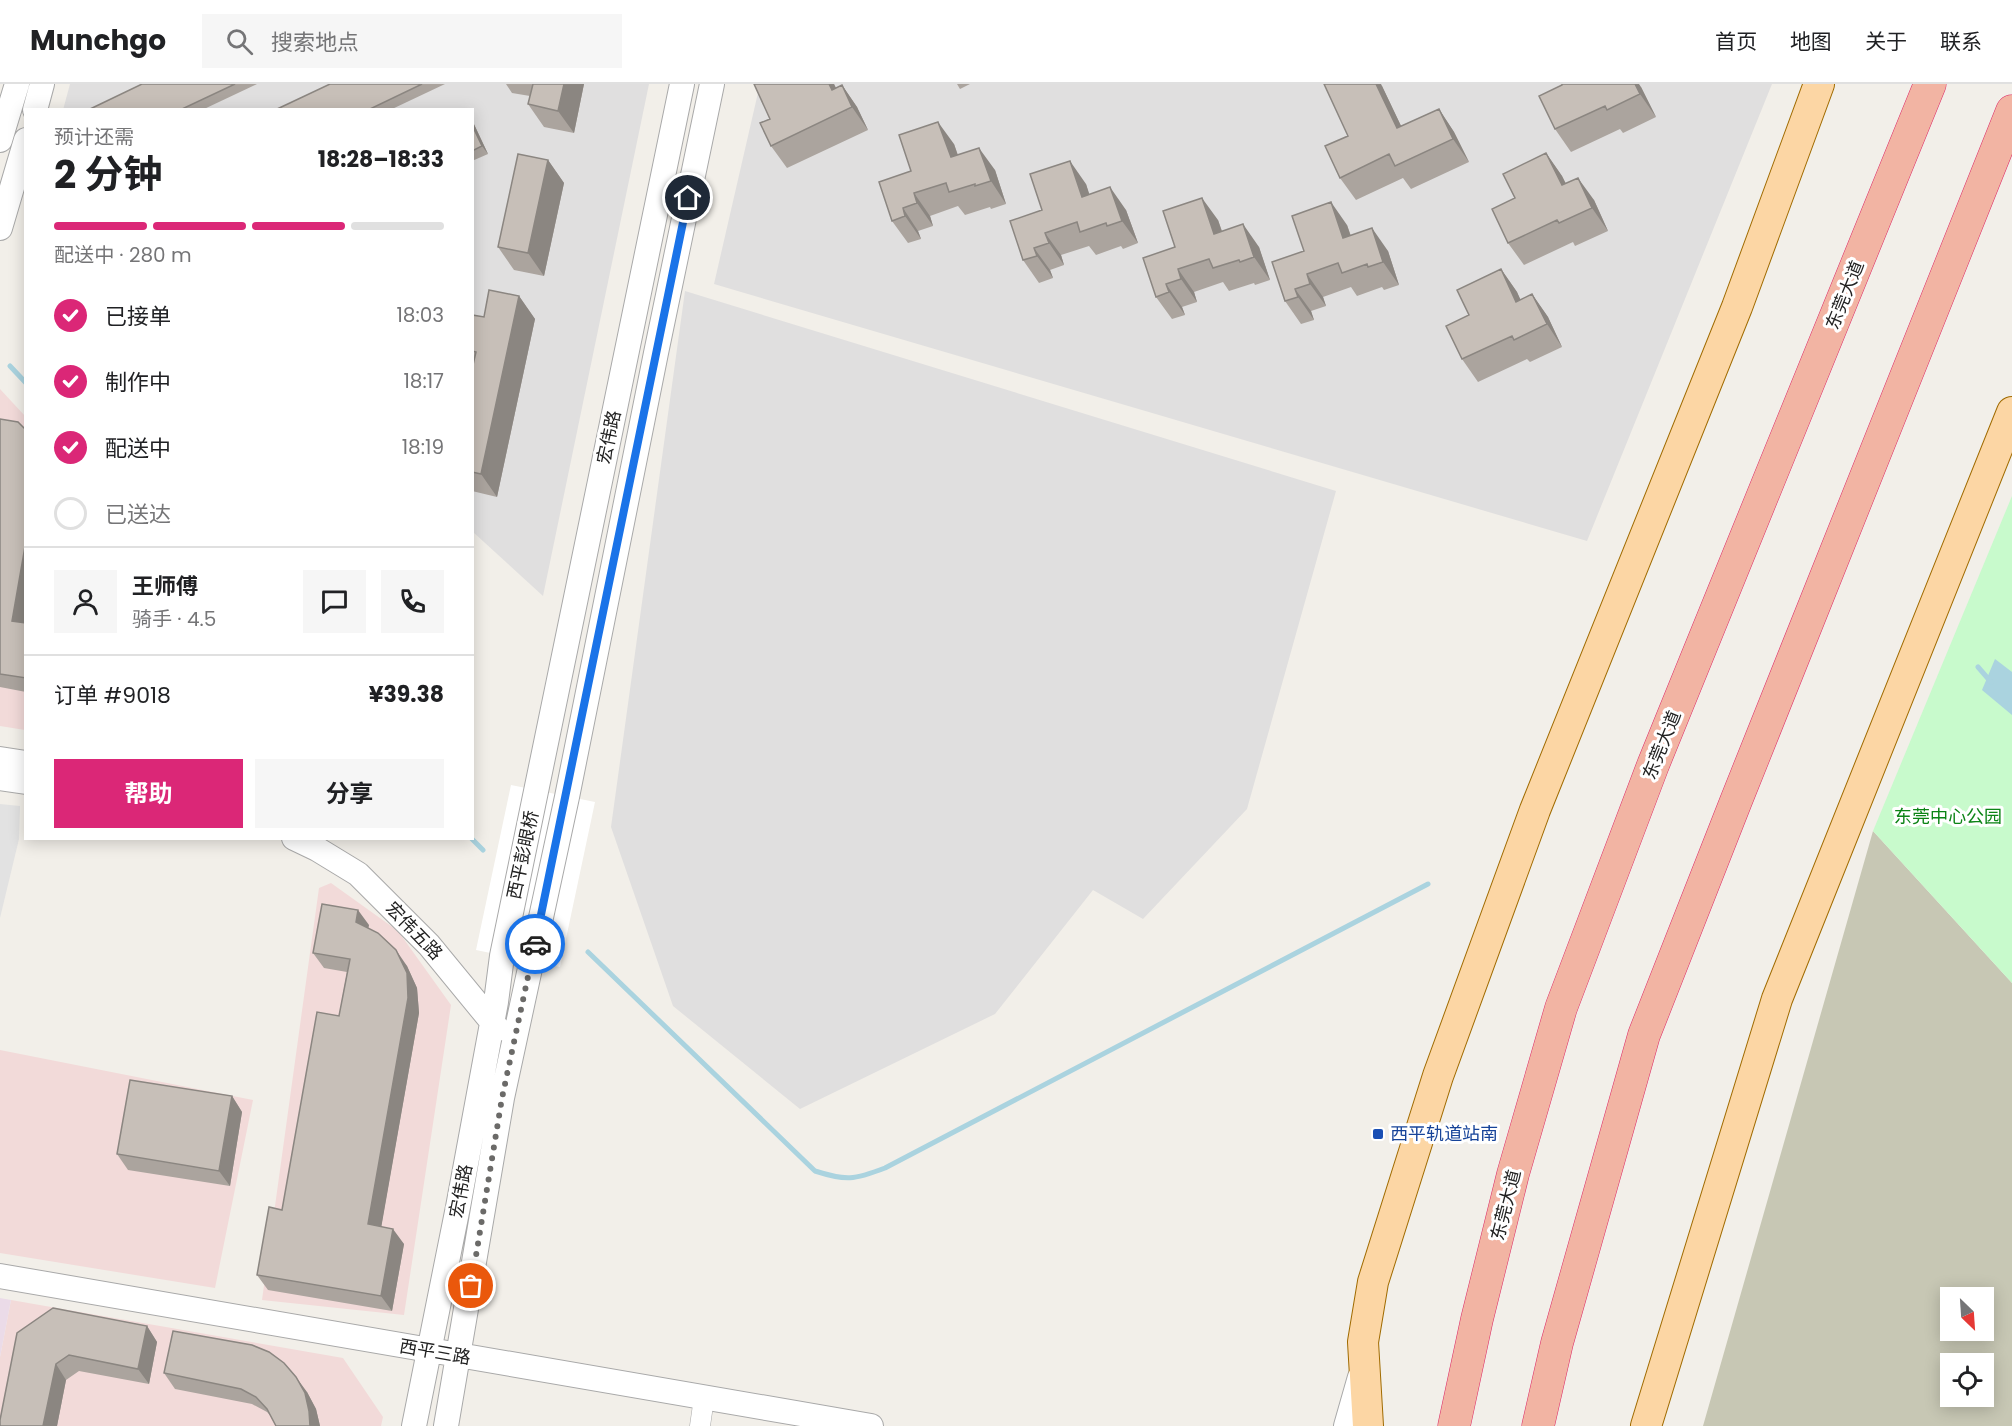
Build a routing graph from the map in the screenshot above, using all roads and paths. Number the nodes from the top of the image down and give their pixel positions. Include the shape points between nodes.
1 (17, 84) edge
2 (42, 84) edge
3 (682, 84) edge
4 (712, 84) edge
5 (1819, 84) edge
6 (1930, 84) edge
7 (36, 108) edge
8 (2012, 111) edge
9 (0, 140) edge
10 (24, 147) edge
11 (0, 228) edge
12 (2012, 412) edge
13 (0, 759) edge
14 (24, 763) edge
15 (0, 778) edge
16 (24, 782) edge
17 (537, 791) joint
18 (567, 797) joint
19 (298, 840) edge
20 (335, 840) edge
21 (502, 956) joint
22 (532, 962) joint
23 (494, 1012) junction
24 (515, 1039) junction
25 (0, 1276) edge
26 (430, 1351) junction
27 (459, 1356) junction
28 (1364, 1360) junction
29 (704, 1398) junction
30 (414, 1426) edge
31 (446, 1426) edge
32 (700, 1426) edge
33 (871, 1426) edge
34 (1346, 1426) edge
35 (1368, 1426) edge
36 (1454, 1426) edge
37 (1538, 1426) edge
38 (1646, 1426) edge

1 - 9 street
2 - 7 street
3 - 17 street, 宏伟路
4 - 18 street, 宏伟路
5 - 28 main road via 1737,307 1535,810 1438,1076 1373,1282 1363,1342
6 - 36 highway, 东莞大道 via 1658,754 1562,1008 1513,1174
8 - 37 highway via 1644,1035 1560,1332
10 - 11 street
12 - 38 main road via 1777,999
13 - 14 street
15 - 16 street
17 - 21 street, 西平彭眼桥
18 - 22 street, 西平彭眼桥
19 - 23 street, 宏伟五路 via 358,874
20 - 23 street, 宏伟五路 via 368,864 440,933
21 - 23 street, 宏伟路
22 - 24 street, 宏伟路
23 - 24 street, 宏伟五路
23 - 26 street, 宏伟路
24 - 27 street, 宏伟路
25 - 26 street, 西平三路
26 - 27 street, 西平三路
26 - 30 street, 宏伟路
27 - 29 street, 西平三路
27 - 31 street, 宏伟路
28 - 34 street
28 - 35 main road
29 - 32 street
29 - 33 street, 西平三路

